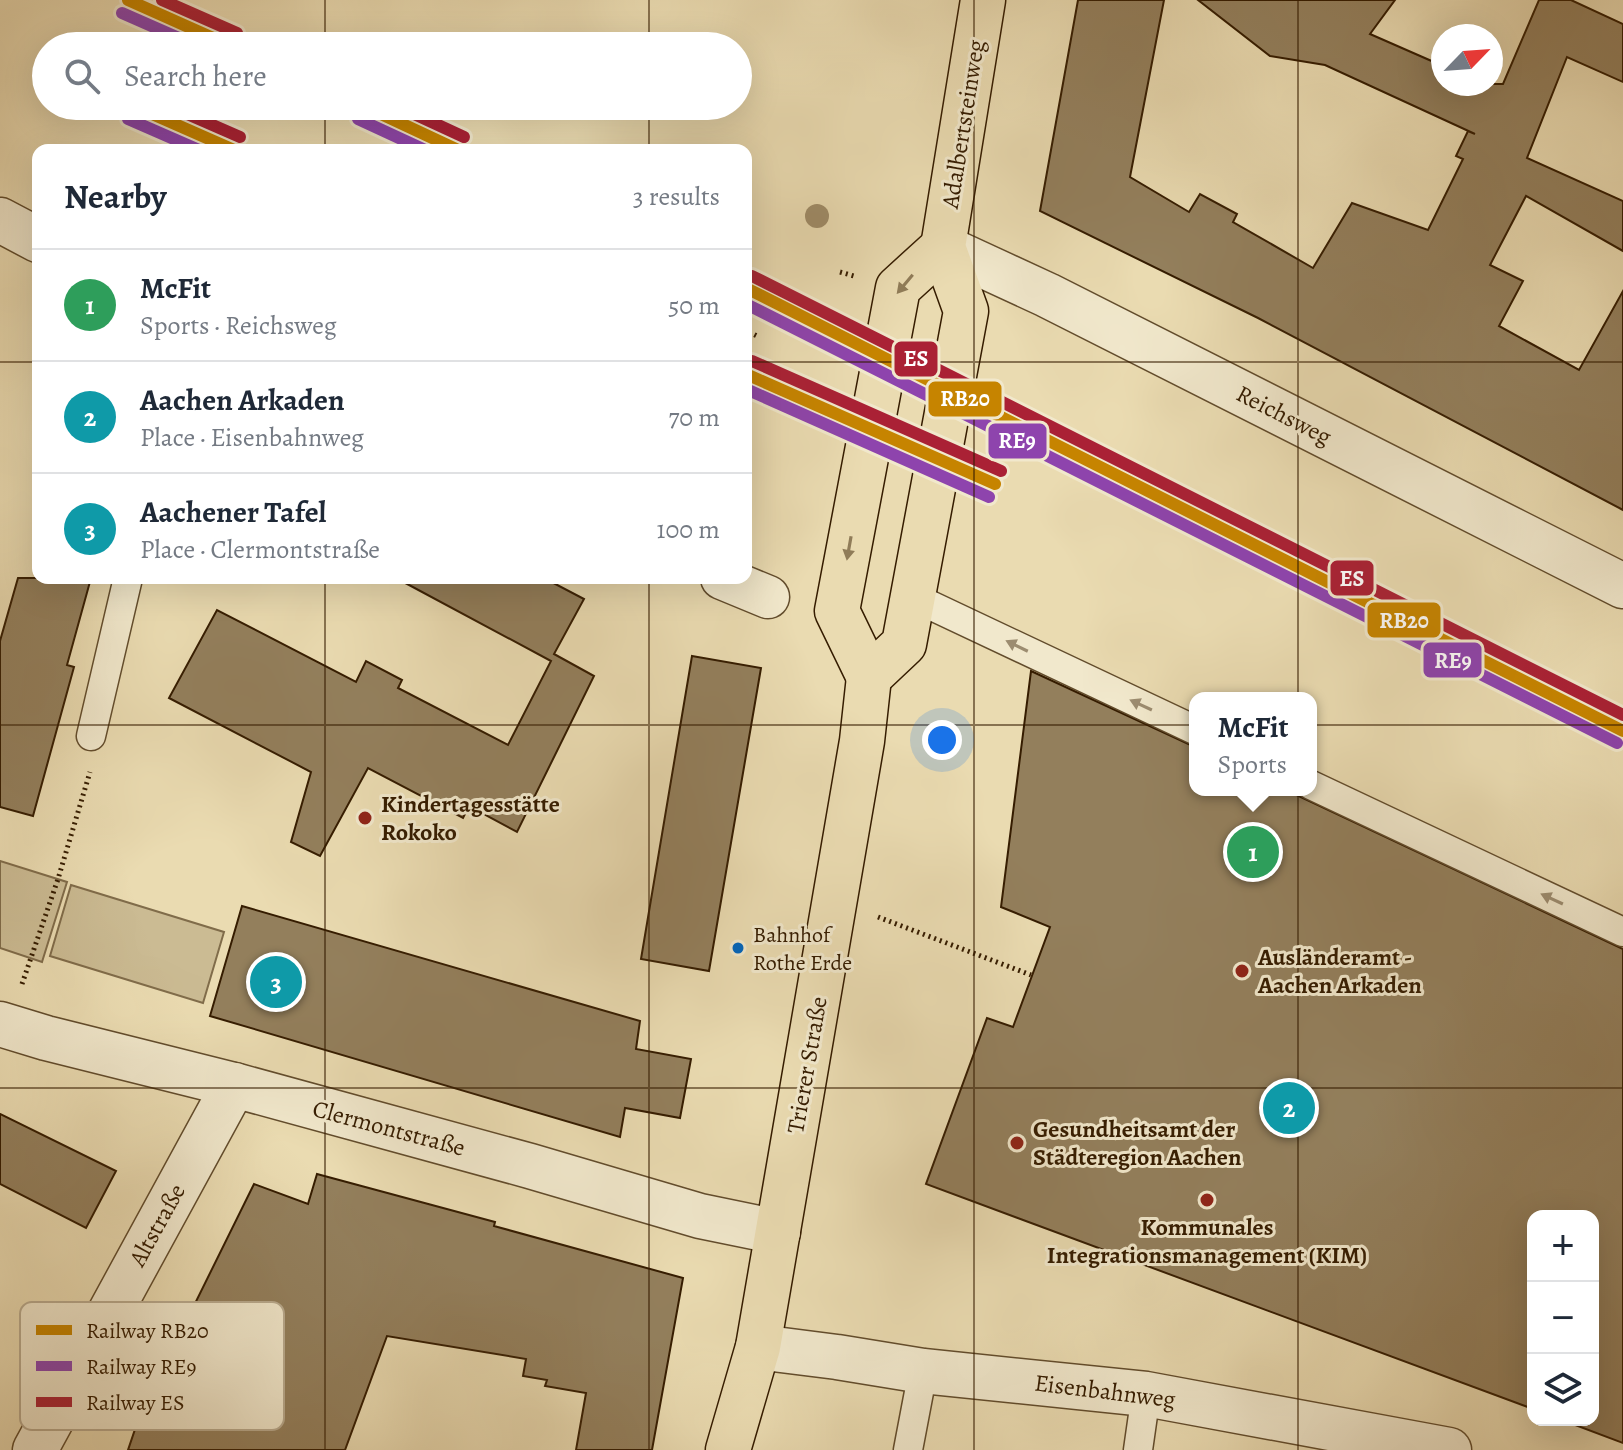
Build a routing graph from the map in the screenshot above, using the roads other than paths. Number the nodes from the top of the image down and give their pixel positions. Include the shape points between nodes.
1 (983, 0) edge
2 (0, 220) edge
3 (32, 237) edge
4 (943, 247) junction
5 (127, 584) edge
6 (737, 584) edge
7 (1623, 586) edge
8 (768, 597) dead end
9 (913, 597) junction
10 (869, 677) junction
11 (1189, 727) edge
12 (91, 736) dead end
13 (1317, 788) edge
14 (1623, 932) edge
15 (0, 1024) edge
16 (234, 1085) junction
17 (778, 1232) junction
18 (116, 1302) edge
19 (758, 1347) junction
20 (923, 1371) junction
21 (1146, 1394) junction
22 (46, 1430) edge
23 (35, 1450) edge
24 (728, 1450) edge
25 (908, 1450) edge
26 (1138, 1450) edge
27 (1449, 1450) edge

1 - 4 main road, Adalbertsteinweg
2 - 3 street
4 - 7 street, Reichsweg
4 - 9 main road, Adalbertsteinweg via 966,311
4 -> 10 main road via 898,288 837,611
5 - 12 lane
6 - 8 street
9 - 10 main road, Adalbertsteinweg via 904,644
11 -> 9 lane
10 - 17 main road, Trierer Straße
14 -> 13 lane
15 - 16 street, Clermontstraße
16 - 17 street, Clermontstraße via 700,1216
16 - 18 street, Altstraße
17 - 19 main road, Trierer Straße
19 - 20 street, Eisenbahnweg
19 - 24 main road, Trierer Straße
20 - 21 street, Eisenbahnweg
20 - 25 lane
21 - 26 lane
21 - 27 street, Eisenbahnweg
22 - 23 street, Altstraße

